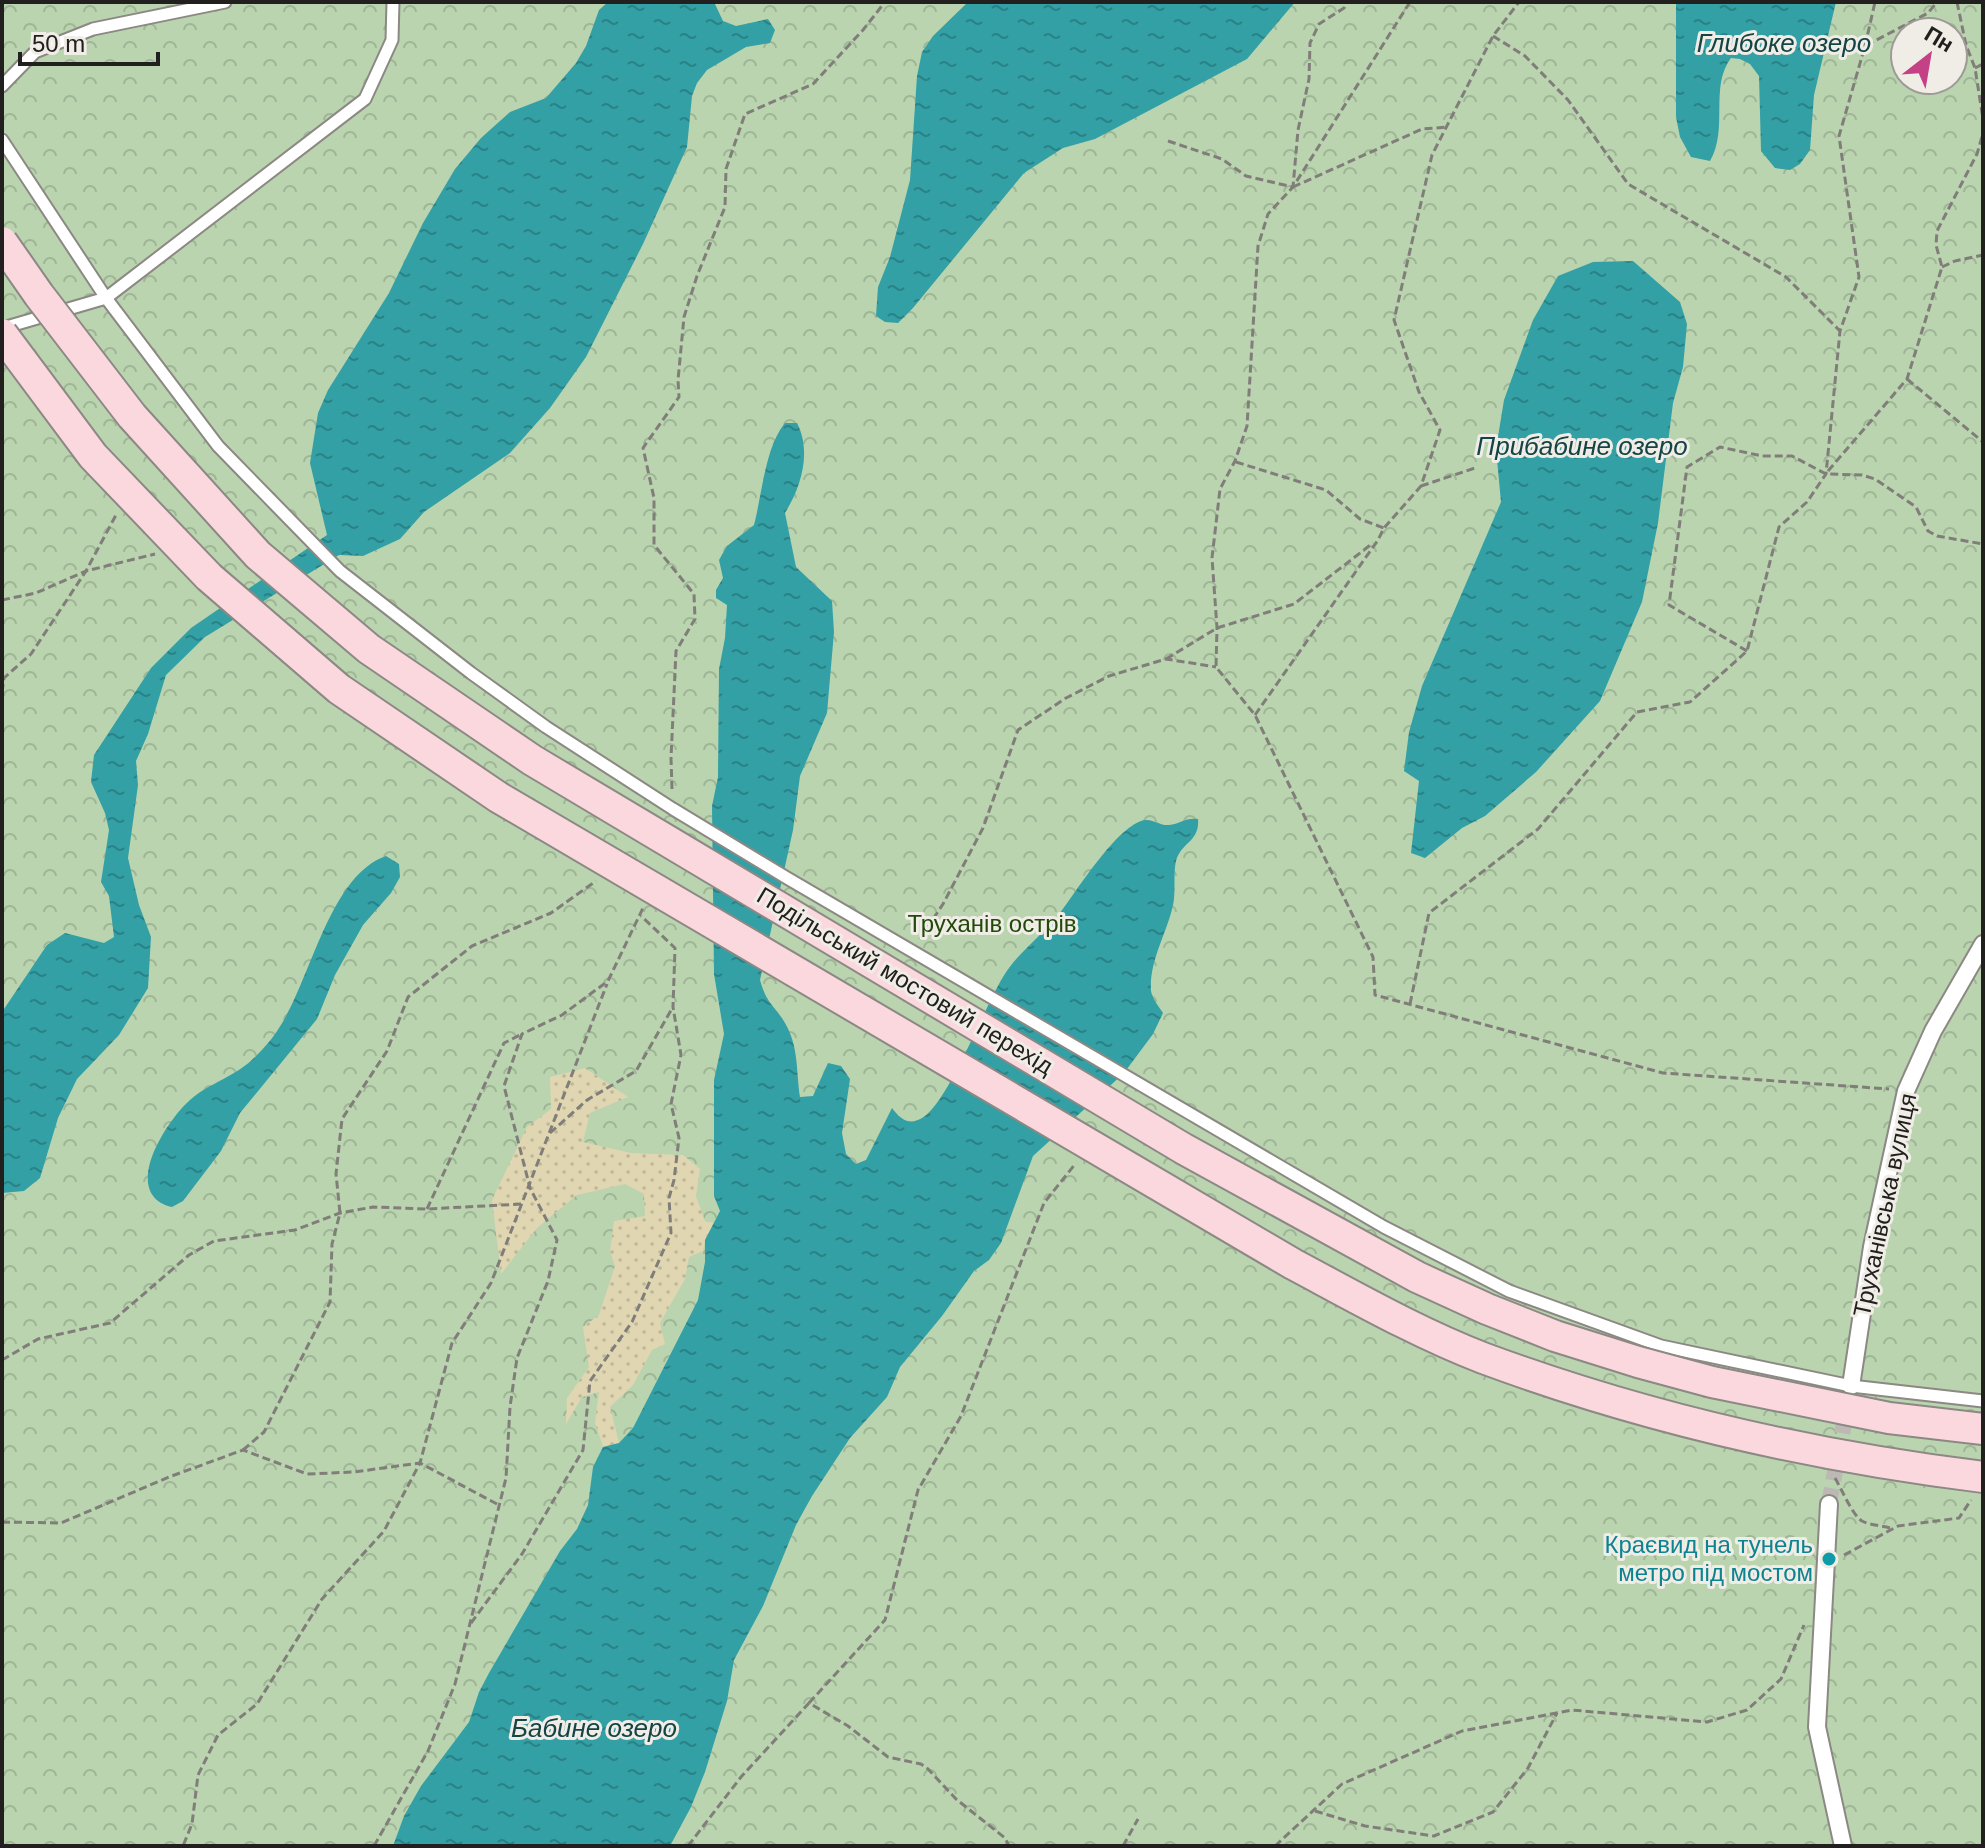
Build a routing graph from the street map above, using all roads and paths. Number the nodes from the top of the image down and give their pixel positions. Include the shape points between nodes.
1 (225, 2) edge
2 (393, 2) edge
3 (885, 2) edge
4 (1346, 2) edge
5 (1352, 2) edge
6 (1410, 2) edge
7 (1519, 2) edge
8 (1875, 2) edge
9 (1937, 2) edge
10 (1957, 2) edge
11 (1344, 8) junction
12 (1493, 36) junction
13 (1865, 46) junction
14 (1983, 64) edge
15 (1975, 68) junction
16 (2, 86) edge
17 (1983, 119) edge
18 (1448, 127) junction
19 (1983, 133) edge
20 (2, 140) edge
21 (1168, 141) dead end
22 (1293, 187) junction
23 (2, 242) edge
24 (1983, 255) edge
25 (1942, 267) junction
26 (106, 298) junction
27 (2, 328) edge
28 (1840, 331) junction
29 (2, 334) edge
30 (1907, 379) junction
31 (1983, 442) edge
32 (1235, 461) junction
33 (1475, 468) dead end
34 (1826, 474) junction
35 (1421, 486) junction
36 (116, 515) dead end
37 (1384, 528) junction
38 (1378, 540) junction
39 (1983, 544) edge
40 (86, 571) junction
41 (2, 600) edge
42 (1217, 628) junction
43 (1747, 651) junction
44 (1166, 659) junction
45 (1216, 667) junction
46 (2, 692) edge
47 (1255, 715) junction
48 (673, 809) junction
49 (599, 878) dead end
50 (645, 903) dead end
51 (641, 916) junction
52 (1983, 944) edge
53 (912, 951) junction
54 (608, 981) junction
55 (1410, 1005) junction
56 (673, 1007) junction
57 (522, 1034) junction
58 (1906, 1091) junction
59 (550, 1133) junction
60 (1082, 1155) dead end
61 (530, 1188) junction
62 (523, 1204) junction
63 (427, 1209) junction
64 (340, 1213) junction
65 (2, 1360) edge
66 (1851, 1386) junction
67 (1983, 1401) edge
68 (1983, 1429) edge
69 (243, 1450) junction
70 (420, 1463) junction
71 (1834, 1477) dead end
72 (1979, 1486) edge
73 (497, 1504) junction
74 (1829, 1504) tunnel mouth
75 (2, 1522) edge
76 (1893, 1529) junction
77 (1826, 1564) junction
78 (1806, 1621) dead end
79 (469, 1626) junction
80 (809, 1703) junction
81 (1557, 1713) junction
82 (1314, 1810) junction
83 (1138, 1819) dead end
84 (183, 1846) edge
85 (374, 1846) edge
86 (688, 1846) edge
87 (1009, 1846) edge
88 (1123, 1846) edge
89 (1275, 1846) edge
90 (1843, 1846) edge

1 - 16 lane via 93,29 35,52
2 - 26 lane via 392,40 365,99
3 - 48 path via 813,84 745,114 726,169 725,207 684,317 679,397 643,448 654,498 654,545 694,594 695,619 676,651
4 - 11 path
5 - 11 path
6 - 22 path
7 - 12 path
8 - 13 path
9 - 13 path via 1928,13
10 - 15 path
11 - 22 path via 1319,24 1310,43
12 - 18 path
12 - 28 path via 1525,56 1568,100 1628,184 1786,277
13 - 28 path via 1839,136 1859,277
14 - 15 path
15 - 17 path
18 - 22 path via 1422,129
18 - 35 path via 1432,155 1394,320 1419,392 1440,430
19 - 25 path via 1937,231
20 - 26 lane
21 - 22 path via 1222,159 1246,176
22 - 32 path via 1268,214 1258,246 1247,426
23 - 68 main road, Подільський мостовий перехід, bridge via 132,416 258,555 369,649 532,760 1184,1149 1445,1290 1555,1336 1712,1382 1889,1418
24 - 25 path
25 - 30 path
26 - 27 lane
26 - 48 lane via 218,446 340,571 496,691
28 - 34 path
29 - 72 main road, Подільський мостовий перехід, bridge via 93,456 209,577 339,689 498,797 1280,1256 1481,1357 1583,1392 1763,1440
30 - 31 path
30 - 34 path
32 - 37 path via 1326,490 1360,519
32 - 42 path via 1220,489 1212,558
33 - 35 path
34 - 39 path via 1875,479 1916,507 1928,531
34 - 43 path via 1807,502 1779,527
34 - 43 path via 1792,456 1720,447 1687,467 1669,605
35 - 37 path
36 - 40 path
37 - 38 path
38 - 42 path via 1294,604
38 - 47 path
40 - 41 path via 36,593
40 - 46 path via 31,654 4,678
42 - 44 path
42 - 45 path
43 - 55 path via 1690,702 1637,712 1538,829 1429,913
44 - 45 path
44 - 53 path via 1109,676 1018,730 983,828
45 - 47 path
47 - 55 path via 1373,957 1375,995
48 - 53 lane
49 - 64 path via 551,913 472,946 408,997 387,1051 342,1119 336,1174
50 - 51 path
51 - 54 path
51 - 56 path via 675,948
52 - 58 street, Труханівська вулиця
53 - 66 lane via 1384,1227 1509,1291 1661,1346
54 - 57 path via 562,1015
54 - 59 path
55 - 58 path via 1663,1073
56 - 59 path via 636,1071 587,1100
56 - 79 path via 681,1055 671,1104 679,1138 669,1198 671,1233 632,1322 590,1381 583,1450 522,1554
57 - 61 path via 504,1086
57 - 63 path via 504,1043
58 - 66 street, Труханівська вулиця via 1872,1247
59 - 61 path
60 - 80 path via 1044,1203 961,1416 918,1490 885,1620
61 - 62 path
61 - 73 path via 557,1240 548,1281 517,1358 506,1478
62 - 63 path
62 - 70 path via 491,1283 452,1343
63 - 64 path via 373,1207
64 - 65 path via 295,1230 214,1241 189,1255 110,1323 38,1339
64 - 69 path via 332,1244 330,1302 264,1432
66 - 67 lane
69 - 70 path via 307,1474
69 - 75 path via 61,1523
70 - 73 path
70 - 84 path via 384,1531 322,1599 257,1704 218,1735 198,1775 192,1824
71 - 76 path via 1857,1517
72 - 76 path via 1959,1518
73 - 79 path
74 - 77 street
76 - 77 path
77 - 90 street via 1817,1727
78 - 81 path via 1781,1679 1747,1710 1707,1722
79 - 85 path via 455,1684 428,1751
80 - 86 path via 741,1777
80 - 87 path via 888,1757 928,1769
81 - 82 path via 1462,1731 1342,1784
81 - 82 path via 1528,1768 1493,1812 1434,1836 1365,1826
82 - 89 path
83 - 88 path

